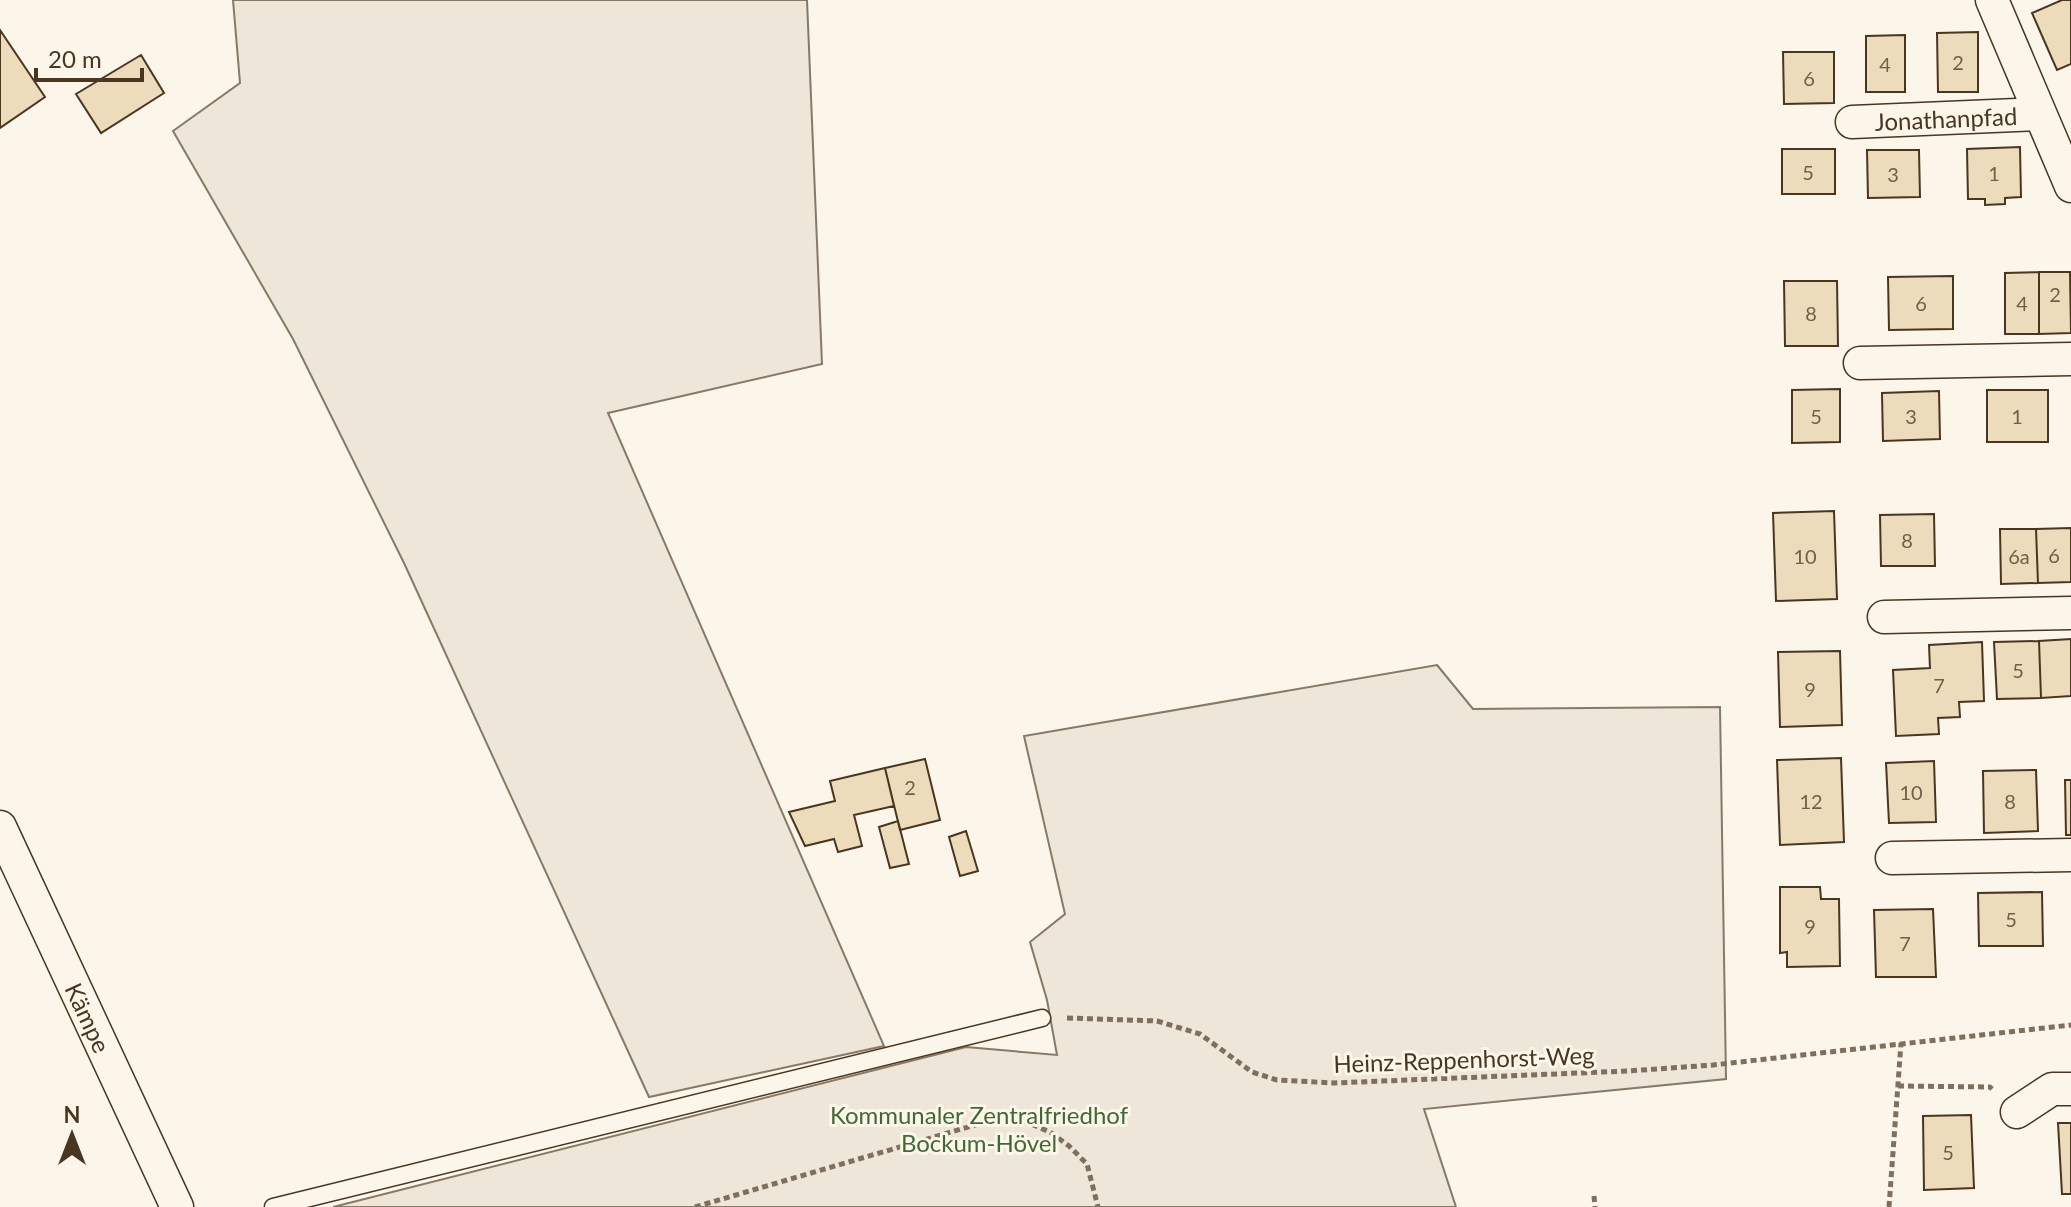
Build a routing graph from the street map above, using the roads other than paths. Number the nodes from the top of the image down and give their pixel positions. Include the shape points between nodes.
1 (1992, 0) edge
2 (2039, 114) junction
3 (1852, 122) dead end
4 (2071, 186) edge
5 (2071, 359) edge
6 (1860, 363) dead end
7 (2071, 613) edge
8 (1884, 617) dead end
9 (0, 827) edge
10 (2071, 855) edge
11 (1892, 858) dead end
12 (1042, 1018) road end
13 (2071, 1089) edge
14 (2017, 1112) road end
15 (177, 1207) edge
16 (273, 1207) edge

1 - 2 street
2 - 3 street, Jonathanpfad
2 - 4 street
5 - 6 street
7 - 8 street
9 - 15 street, Kämpe
10 - 11 street
12 - 16 lane
13 - 14 street via 2052,1089

